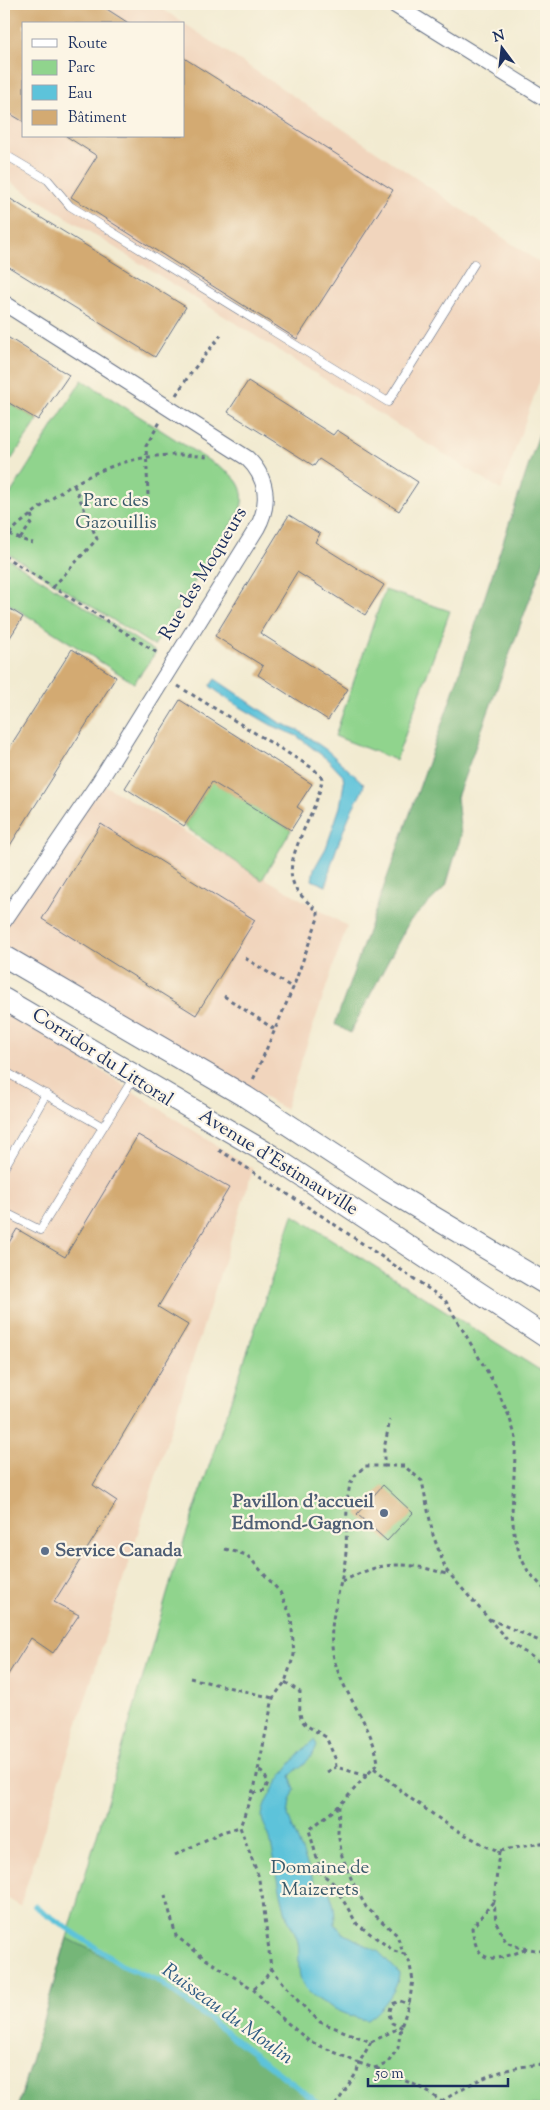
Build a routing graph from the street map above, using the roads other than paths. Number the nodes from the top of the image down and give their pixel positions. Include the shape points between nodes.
1 (393, 4) edge
2 (546, 99) edge
3 (4, 154) edge
4 (474, 264) dead end
5 (4, 303) edge
6 (4, 921) edge
7 (4, 956) edge
8 (4, 999) edge
9 (4, 1071) edge
10 (135, 1076) junction
11 (46, 1094) junction
12 (103, 1127) junction
13 (4, 1168) edge
14 (4, 1212) edge
15 (546, 1284) edge
16 (546, 1337) edge

1 - 2 street
3 - 4 lane via 48,180 70,206 388,402
5 - 6 street, Rue des Moqueurs via 247,458 261,476 266,498 264,514 257,528 174,664 99,782
7 - 15 main road, Avenue d'Estimauville via 246,1097 388,1190
8 - 10 main road, Avenue d'Estimauville
9 - 11 lane
10 - 12 lane
10 - 16 main road, Avenue d'Estimauville via 272,1156
11 - 12 lane
11 - 13 lane
12 - 14 lane via 40,1230

